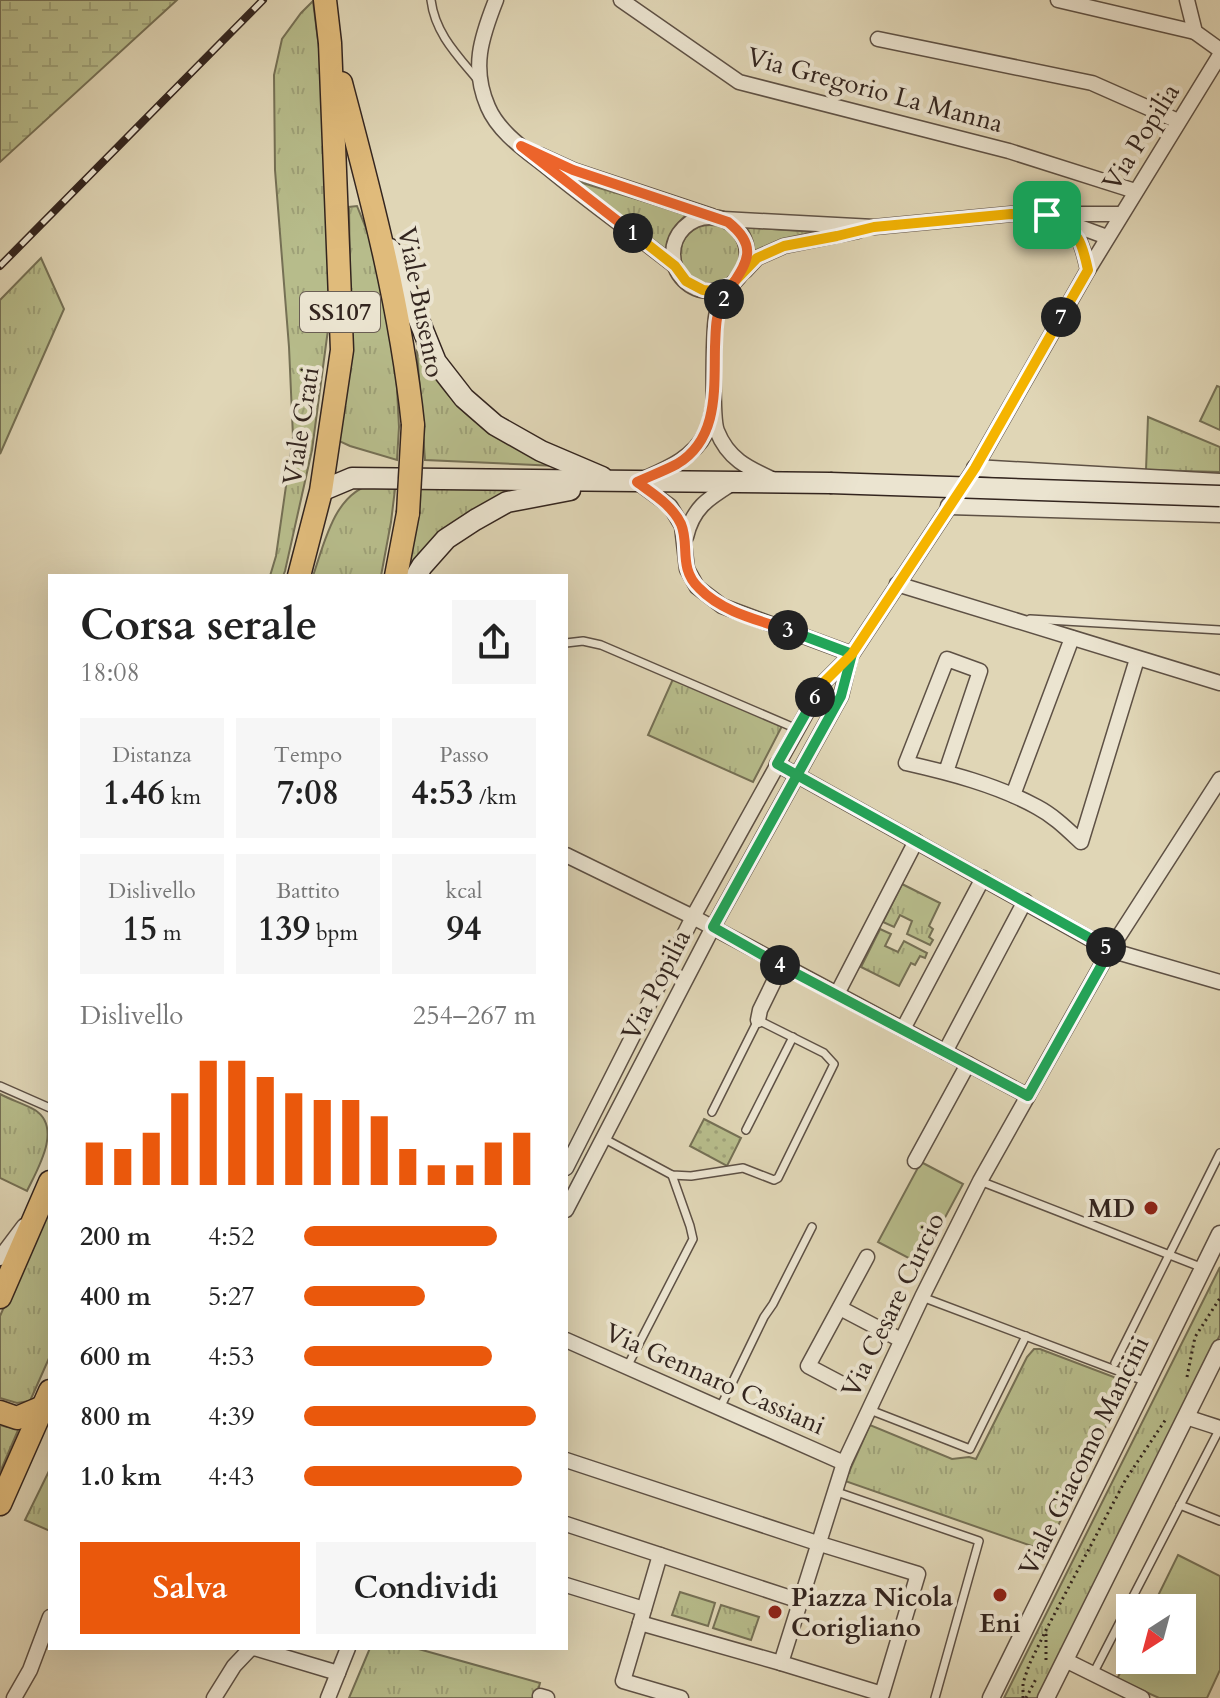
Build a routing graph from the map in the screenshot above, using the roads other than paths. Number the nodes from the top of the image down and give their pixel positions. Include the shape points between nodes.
1 (325, 0) edge
2 (431, 0) edge
3 (496, 0) edge
4 (621, 0) edge
5 (1058, 0) edge
6 (1187, 0) edge
7 (1195, 32) junction
8 (878, 39) dead end
9 (330, 43) junction
10 (1220, 52) edge
11 (481, 84) junction
12 (1178, 121) junction
13 (521, 146) junction
14 (1135, 191) junction
15 (374, 208) junction
16 (1121, 214) junction
17 (1047, 215) junction
18 (717, 217) junction
19 (874, 227) junction
20 (1107, 237) junction
21 (675, 266) junction
22 (1088, 270) junction
23 (736, 280) junction
24 (703, 290) junction
25 (717, 313) junction
26 (713, 408) junction
27 (975, 468) junction
28 (614, 481) junction
29 (637, 482) junction
30 (735, 482) junction
31 (1220, 482) edge
32 (780, 483) junction
33 (321, 491) junction
34 (1220, 496) edge
35 (949, 506) junction
36 (1220, 514) edge
37 (684, 549) junction
38 (300, 574) edge
39 (396, 574) edge
40 (417, 574) edge
41 (897, 584) junction
42 (1011, 618) junction
43 (1220, 630) edge
44 (1072, 638) junction
45 (568, 643) edge
46 (852, 654) junction
47 (1137, 659) junction
48 (1220, 683) edge
49 (797, 729) junction
50 (777, 764) junction
51 (946, 772) junction
52 (797, 775) junction
53 (1220, 779) edge
54 (1013, 795) junction
55 (916, 841) junction
56 (568, 856) edge
57 (983, 878) junction
58 (1025, 901) junction
59 (693, 917) junction
60 (713, 927) junction
61 (1110, 950) junction
62 (782, 965) junction
63 (1220, 982) edge
64 (837, 994) junction
65 (758, 1020) junction
66 (903, 1029) junction
67 (793, 1037) junction
68 (945, 1052) junction
69 (968, 1064) junction
70 (0, 1086) edge
71 (1028, 1096) junction
72 (48, 1107) edge
73 (712, 1112) dead end
74 (746, 1130) dead end
75 (603, 1138) junction
76 (1220, 1153) edge
77 (915, 1161) dead end
78 (568, 1164) edge
79 (672, 1175) junction
80 (980, 1181) junction
81 (48, 1187) edge
82 (41, 1204) junction
83 (568, 1206) edge
84 (812, 1227) dead end
85 (1220, 1234) edge
86 (1168, 1256) junction
87 (867, 1257) dead end
88 (0, 1258) edge
89 (1203, 1268) junction
90 (0, 1297) edge
91 (922, 1297) junction
92 (840, 1308) junction
93 (1026, 1336) junction
94 (901, 1340) junction
95 (568, 1341) edge
96 (1220, 1348) edge
97 (1115, 1363) dead end
98 (627, 1367) junction
99 (1147, 1382) junction
100 (844, 1385) dead end
101 (46, 1399) edge
102 (720, 1408) junction
103 (869, 1410) junction
104 (0, 1412) edge
105 (1186, 1417) junction
106 (1220, 1428) edge
107 (568, 1461) edge
108 (844, 1463) junction
109 (834, 1491) junction
110 (0, 1504) edge
111 (1180, 1505) junction
112 (1220, 1521) edge
113 (568, 1525) edge
114 (817, 1543) junction
115 (660, 1555) junction
116 (568, 1586) edge
117 (800, 1601) junction
118 (642, 1616) junction
119 (48, 1622) edge
120 (250, 1650) edge
121 (259, 1650) edge
122 (347, 1650) edge
123 (1065, 1660) junction
124 (781, 1663) junction
125 (338, 1673) junction
126 (1093, 1674) junction
127 (14, 1698) edge
128 (214, 1698) edge
129 (328, 1698) edge
130 (681, 1698) edge
131 (935, 1698) edge
132 (991, 1698) edge
133 (1046, 1698) edge
134 (1142, 1698) edge

1 - 9 main road, SS107
2 - 11 lane via 446,43
3 - 11 street via 478,55
4 - 14 street, Via Gregorio La Manna via 739,82 1009,151
5 - 7 street
6 - 7 street
7 - 10 street
8 - 12 street via 1092,83
9 - 15 main road, Viale Busento / SS107
9 - 33 main road, Viale Crati / SS107 via 342,350
10 - 12 street, Via Popilia
11 - 13 street via 489,109
12 - 14 street, Via Popilia via 1160,163
13 - 18 street via 573,170
13 - 21 street
14 - 16 street, Via Popilia
15 - 28 main road via 436,362 464,398 495,425 530,445
15 - 39 main road, Viale Busento / SS107, bridge via 407,369 413,425 408,513
16 - 17 street
16 - 20 street, Via Popilia
17 - 19 street
17 - 20 street
17 - 22 street via 1082,242
18 - 19 street
18 - 21 street via 692,222 682,230 673,253
18 - 23 street via 738,229 745,240 746,264
19 - 23 street via 784,246 757,258
20 - 22 street, Via Popilia
21 - 24 street via 686,281
22 - 27 street, Via Popilia
23 - 24 street
23 - 25 street
24 - 25 street
25 - 26 street
26 - 29 street via 696,448 678,463
26 - 32 street via 716,430 729,451 742,465
27 - 31 street
27 - 35 street, Via Popilia
28 - 29 main road
28 - 33 main road via 352,478
28 - 40 main road via 507,502 446,539
29 - 30 main road
29 - 37 street via 670,506 682,526
30 - 32 main road
30 - 37 street via 700,507 689,524
32 - 34 main road, bridge
33 - 38 main road, Viale Crati / SS107
35 - 36 street
35 - 41 street, Via Popilia
37 - 46 street via 697,587 722,606
41 - 42 street
41 - 46 street, Via Popilia
42 - 43 lane
42 - 44 street
44 - 47 street
44 - 54 street
45 - 49 lane via 601,645
46 - 49 street, Via Popilia via 823,683
46 - 52 street, Via Popilia via 841,696
47 - 48 street
47 - 54 street via 1081,842 1059,821
49 - 50 street, Via Popilia
50 - 52 street
50 - 59 street, Via Popilia
51 - 51 street via 980,671 947,659 906,763
51 - 54 street
52 - 55 street
52 - 60 street, Via Popilia
53 - 61 street, Via Cesare Curcio
55 - 57 street
55 - 64 street
56 - 59 street
57 - 58 street
57 - 66 street
58 - 61 street
58 - 68 street
59 - 60 street
59 - 78 street, Via Popilia
60 - 62 street
60 - 75 street, Via Popilia
61 - 63 street
61 - 71 street, Via Cesare Curcio
62 - 64 street
62 - 65 street
64 - 66 street
65 - 67 lane
65 - 73 lane
66 - 68 street
67 - 74 lane
67 - 79 lane via 834,1064 778,1178 770,1180 743,1168
68 - 69 street
69 - 71 street
69 - 77 street
70 - 72 lane
71 - 80 street, Via Cesare Curcio
75 - 79 lane
75 - 83 street, Via Popilia
76 - 86 lane
79 - 98 lane via 693,1239
80 - 86 lane
80 - 91 street, Via Cesare Curcio
81 - 82 main road
82 - 88 street
82 - 90 main road
84 - 102 lane
85 - 89 street, Viale Giacomo Mancini
86 - 89 lane
86 - 97 lane
87 - 92 street
89 - 99 street, Viale Giacomo Mancini
91 - 93 lane
91 - 94 street, Via Cesare Curcio
92 - 94 street
92 - 100 street via 808,1366
93 - 99 lane
93 - 103 lane via 970,1449
94 - 103 street, Via Cesare Curcio
95 - 98 street, Via Gennaro Cassiani
96 - 105 street
98 - 102 street, Via Gennaro Cassiani
99 - 132 street, Viale Giacomo Mancini
101 - 104 main road via 17,1418
101 - 110 main road
102 - 108 street, Via Gennaro Cassiani
103 - 108 street, Via Cesare Curcio
105 - 106 street
105 - 123 street
106 - 111 lane
107 - 114 street
108 - 109 street, Via Cesare Curcio
109 - 114 street, Via Cesare Curcio
109 - 131 lane via 979,1541
111 - 112 lane
111 - 126 lane
113 - 115 street
114 - 117 street
114 - 124 street via 918,1574 882,1694
115 - 117 street
115 - 118 street
116 - 118 street
117 - 124 street
118 - 124 street
118 - 130 street via 623,1681
119 - 127 street
120 - 128 street
121 - 125 street
122 - 125 street
123 - 126 street
123 - 133 street
125 - 129 street
126 - 134 street

